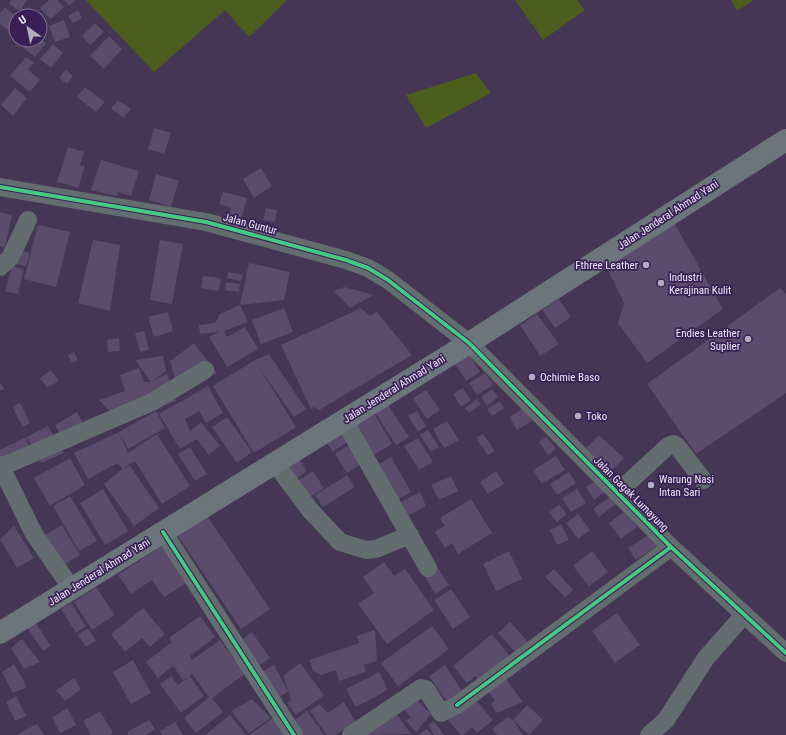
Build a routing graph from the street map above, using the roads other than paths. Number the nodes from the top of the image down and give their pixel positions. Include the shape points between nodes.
1 (786, 140) edge
2 (0, 187) edge
3 (37, 194) junction
4 (0, 267) edge
5 (469, 342) junction
6 (205, 370) dead end
7 (344, 420) junction
8 (275, 463) junction
9 (1, 466) edge
10 (703, 480) dead end
11 (617, 493) junction
12 (163, 532) junction
13 (410, 535) junction
14 (671, 547) junction
15 (428, 568) dead end
16 (72, 589) junction
17 (744, 615) junction
18 (0, 633) edge
19 (786, 653) edge
20 (294, 735) edge
21 (351, 735) edge
22 (649, 735) edge

1 - 5 main road, Jalan Jenderal Ahmad Yani
2 - 3 street, Jalan Guntur
3 - 4 street via 30,216 10,258
3 - 5 street, Jalan Guntur via 206,222 346,260 368,268 388,280
5 - 7 main road, Jalan Jenderal Ahmad Yani
5 - 11 street, Jalan Gagak Lumayung
6 - 9 street via 152,402
7 - 8 main road, Jalan Jenderal Ahmad Yani
7 - 13 street
8 - 12 main road, Jalan Jenderal Ahmad Yani
8 - 13 street via 310,510 340,542 366,550 376,550
9 - 16 street via 34,534
10 - 11 street via 673,444
11 - 14 street, Jalan Gagak Lumayung
12 - 16 main road, Jalan Jenderal Ahmad Yani
12 - 20 street
13 - 15 street
14 - 17 street, Jalan Gagak Lumayung
14 - 21 street via 457,705 442,713 426,689 422,688
16 - 18 main road, Jalan Jenderal Ahmad Yani
17 - 19 street, Jalan Gagak Lumayung
17 - 22 street via 706,658 666,720

